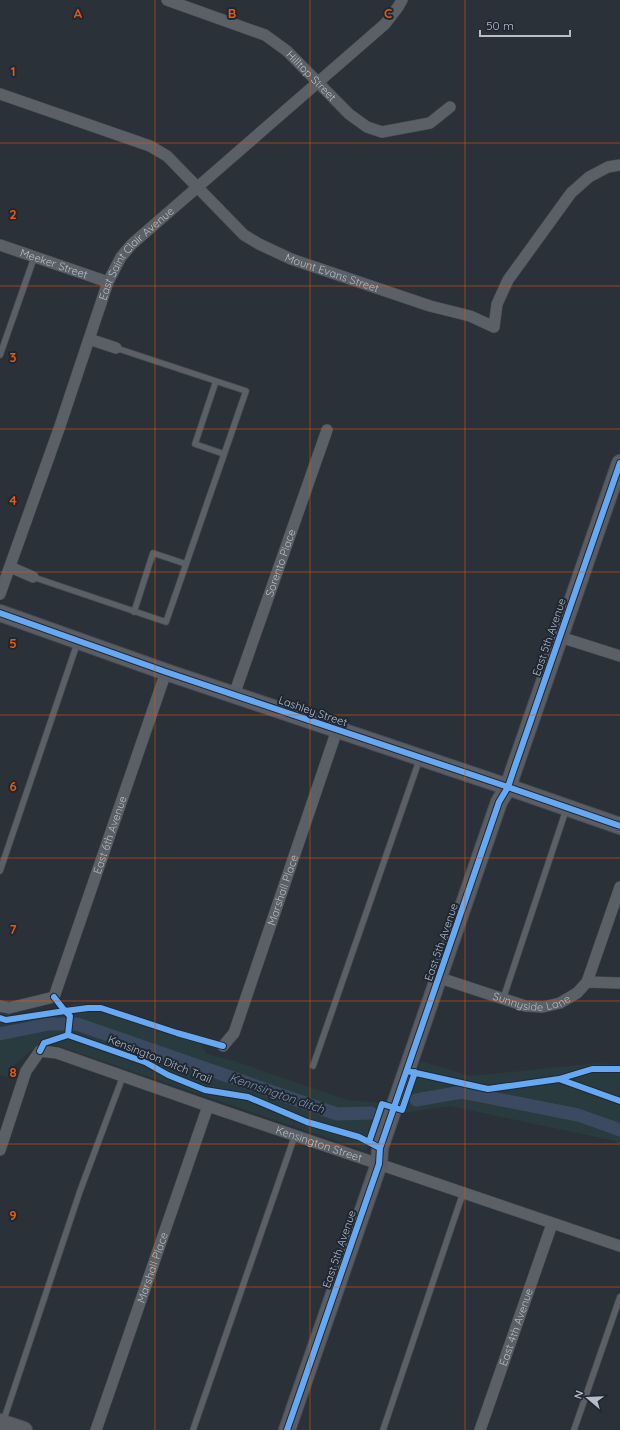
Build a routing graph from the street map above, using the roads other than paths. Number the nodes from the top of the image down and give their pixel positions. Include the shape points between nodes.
1 (167, 0) edge
2 (402, 0) edge
3 (318, 82) junction
4 (0, 94) edge
5 (450, 107) dead end
6 (620, 165) edge
7 (197, 188) junction
8 (0, 246) edge
9 (34, 258) junction
10 (108, 282) junction
11 (89, 338) junction
12 (116, 348) joint
13 (0, 354) edge
14 (216, 381) junction
15 (327, 430) dead end
16 (224, 454) junction
17 (620, 463) edge
18 (617, 483) edge
19 (186, 564) junction
20 (10, 567) junction
21 (33, 576) joint
22 (0, 594) edge
23 (134, 612) junction
24 (0, 613) edge
25 (560, 637) junction
26 (78, 641) junction
27 (620, 656) edge
28 (166, 672) junction
29 (234, 696) junction
30 (337, 730) junction
31 (421, 758) junction
32 (508, 787) junction
33 (567, 808) junction
34 (620, 826) edge
35 (0, 871) edge
36 (620, 886) edge
37 (617, 903) edge
38 (440, 978) junction
39 (587, 982) junction
40 (620, 983) edge
41 (503, 999) junction
42 (0, 1006) edge
43 (223, 1046) dead end
44 (313, 1066) dead end
45 (124, 1076) junction
46 (208, 1106) junction
47 (3, 1132) edge
48 (294, 1135) junction
49 (0, 1150) edge
50 (379, 1164) junction
51 (463, 1193) junction
52 (552, 1224) junction
53 (620, 1246) edge
54 (620, 1297) edge
55 (1, 1422) edge
56 (24, 1430) edge
57 (96, 1430) edge
58 (193, 1430) edge
59 (287, 1430) edge
60 (383, 1430) edge
61 (480, 1430) edge
62 (574, 1430) edge

1 - 3 street, Hilltop Street via 265,35 288,50
2 - 3 street, East Saint Clair Avenue via 384,24
3 - 5 street, Hilltop Street via 349,114 382,132 430,123
3 - 7 street, East Saint Clair Avenue
4 - 7 street, Mount Evans Street via 150,146 167,156
6 - 7 street, Mount Evans Street via 608,167 589,177 571,193 508,280 497,304 494,327 470,316 430,306 291,259 244,235
7 - 10 street, East Saint Clair Avenue via 132,244 121,257
8 - 9 street, Meeker Street
9 - 10 street, Meeker Street
9 - 13 lane
10 - 11 street, East Saint Clair Avenue
11 - 12 street
11 - 20 street, East Saint Clair Avenue
12 - 14 lane
14 - 16 lane via 195,444
14 - 16 lane via 246,391
15 - 29 street, Sorento Place
16 - 19 lane
17 - 18 street, East 5th Avenue
18 - 25 street, East 5th Avenue
19 - 23 lane via 166,622
19 - 23 lane via 154,553
20 - 21 street
20 - 22 street, East Saint Clair Avenue
21 - 23 lane
24 - 26 street, Lashley Street
25 - 27 street
25 - 32 street, East 5th Avenue
26 - 28 street, Lashley Street
26 - 35 lane
28 - 29 street, Lashley Street
28 - 42 street, East 6th Avenue via 54,997 9,1008
29 - 30 street, Lashley Street
30 - 31 street, Lashley Street
30 - 43 street, Marshall Place via 234,1033
31 - 32 street, Lashley Street
31 - 44 lane
32 - 33 street, Lashley Street
32 - 38 street, East 5th Avenue via 499,802
33 - 34 street, Lashley Street
33 - 41 lane
36 - 37 street
37 - 39 street
38 - 41 street, Sunnyside Lane
38 - 50 street, East 5th Avenue via 380,1148
39 - 40 street
39 - 41 street, Sunnyside Lane via 577,993 560,1003 543,1007 525,1006
45 - 46 street, Kensington Street
45 - 47 street, Kensington Street via 57,1053 40,1051 26,1071
45 - 55 lane via 80,1191
46 - 48 street, Kensington Street
46 - 57 street, Marshall Place
47 - 49 street
48 - 50 street, Kensington Street
48 - 58 lane
50 - 51 street, Kensington Street
50 - 59 street, East 5th Avenue
51 - 52 street, Kensington Street
51 - 60 lane
52 - 53 street, Kensington Street
52 - 61 street, East 4th Avenue
54 - 62 lane
55 - 56 street

